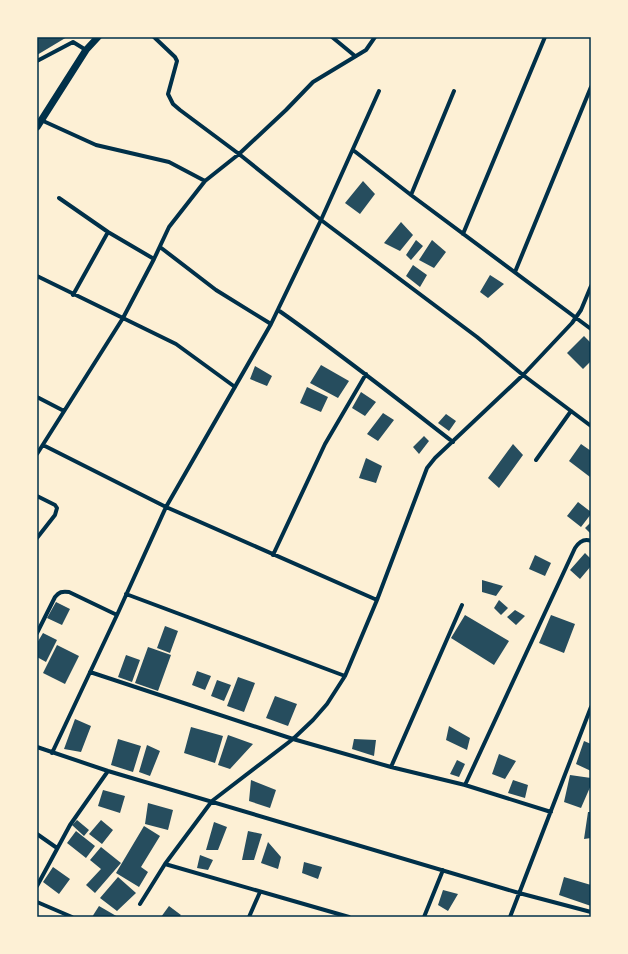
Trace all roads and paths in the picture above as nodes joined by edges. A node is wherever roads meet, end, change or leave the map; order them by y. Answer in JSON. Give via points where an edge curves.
{"nodes":[{"id":1,"x":98,"y":37,"type":"edge"},
{"id":2,"x":154,"y":37,"type":"edge"},
{"id":3,"x":332,"y":37,"type":"edge"},
{"id":4,"x":375,"y":37,"type":"edge"},
{"id":5,"x":545,"y":37,"type":"edge"},
{"id":6,"x":86,"y":50,"type":"junction"},
{"id":7,"x":355,"y":56,"type":"junction"},
{"id":8,"x":37,"y":61,"type":"edge"},
{"id":9,"x":591,"y":87,"type":"edge"},
{"id":10,"x":379,"y":91,"type":"dead end"},
{"id":11,"x":454,"y":91,"type":"dead end"},
{"id":12,"x":41,"y":120,"type":"junction"},
{"id":13,"x":37,"y":127,"type":"edge"},
{"id":14,"x":353,"y":150,"type":"junction"},
{"id":15,"x":239,"y":154,"type":"junction"},
{"id":16,"x":205,"y":181,"type":"junction"},
{"id":17,"x":411,"y":195,"type":"junction"},
{"id":18,"x":59,"y":198,"type":"dead end"},
{"id":19,"x":321,"y":220,"type":"junction"},
{"id":20,"x":108,"y":232,"type":"junction"},
{"id":21,"x":463,"y":234,"type":"junction"},
{"id":22,"x":160,"y":248,"type":"junction"},
{"id":23,"x":154,"y":259,"type":"junction"},
{"id":24,"x":515,"y":272,"type":"junction"},
{"id":25,"x":37,"y":276,"type":"edge"},
{"id":26,"x":591,"y":286,"type":"edge"},
{"id":27,"x":74,"y":295,"type":"junction"},
{"id":28,"x":278,"y":310,"type":"junction"},
{"id":29,"x":123,"y":318,"type":"junction"},
{"id":30,"x":576,"y":318,"type":"junction"},
{"id":31,"x":271,"y":324,"type":"junction"},
{"id":32,"x":591,"y":328,"type":"edge"},
{"id":33,"x":366,"y":374,"type":"junction"},
{"id":34,"x":523,"y":375,"type":"junction"},
{"id":35,"x":235,"y":387,"type":"junction"},
{"id":36,"x":37,"y":397,"type":"edge"},
{"id":37,"x":64,"y":411,"type":"junction"},
{"id":38,"x":571,"y":411,"type":"junction"},
{"id":39,"x":591,"y":426,"type":"edge"},
{"id":40,"x":453,"y":442,"type":"junction"},
{"id":41,"x":43,"y":445,"type":"junction"},
{"id":42,"x":37,"y":454,"type":"edge"},
{"id":43,"x":536,"y":460,"type":"dead end"},
{"id":44,"x":37,"y":496,"type":"edge"},
{"id":45,"x":166,"y":507,"type":"junction"},
{"id":46,"x":37,"y":538,"type":"edge"},
{"id":47,"x":591,"y":541,"type":"edge"},
{"id":48,"x":273,"y":555,"type":"junction"},
{"id":49,"x":126,"y":594,"type":"junction"},
{"id":50,"x":377,"y":600,"type":"junction"},
{"id":51,"x":462,"y":605,"type":"dead end"},
{"id":52,"x":117,"y":615,"type":"junction"},
{"id":53,"x":37,"y":633,"type":"edge"},
{"id":54,"x":90,"y":672,"type":"junction"},
{"id":55,"x":344,"y":676,"type":"junction"},
{"id":56,"x":591,"y":707,"type":"edge"},
{"id":57,"x":293,"y":739,"type":"junction"},
{"id":58,"x":37,"y":747,"type":"edge"},
{"id":59,"x":52,"y":753,"type":"junction"},
{"id":60,"x":390,"y":767,"type":"junction"},
{"id":61,"x":108,"y":770,"type":"junction"},
{"id":62,"x":464,"y":785,"type":"junction"},
{"id":63,"x":212,"y":801,"type":"junction"},
{"id":64,"x":551,"y":812,"type":"junction"},
{"id":65,"x":37,"y":834,"type":"edge"},
{"id":66,"x":57,"y":848,"type":"junction"},
{"id":67,"x":165,"y":864,"type":"junction"},
{"id":68,"x":443,"y":870,"type":"junction"},
{"id":69,"x":37,"y":886,"type":"edge"},
{"id":70,"x":260,"y":892,"type":"junction"},
{"id":71,"x":520,"y":893,"type":"junction"},
{"id":72,"x":37,"y":902,"type":"edge"},
{"id":73,"x":140,"y":904,"type":"dead end"},
{"id":74,"x":591,"y":912,"type":"edge"},
{"id":75,"x":72,"y":917,"type":"edge"},
{"id":76,"x":249,"y":917,"type":"edge"},
{"id":77,"x":349,"y":917,"type":"edge"},
{"id":78,"x":424,"y":917,"type":"edge"},
{"id":79,"x":510,"y":917,"type":"edge"}],
"edges":[{"from":1,"to":6,"type":"street"},
{"from":2,"to":15,"type":"street","via":[[175,57],[168,94],[173,104]]},
{"from":3,"to":7,"type":"street"},
{"from":4,"to":7,"type":"street","via":[[366,50]]},
{"from":5,"to":21,"type":"street"},
{"from":6,"to":8,"type":"street","via":[[73,42]]},
{"from":6,"to":12,"type":"street"},
{"from":7,"to":15,"type":"street","via":[[313,82]]},
{"from":9,"to":24,"type":"street"},
{"from":10,"to":14,"type":"street"},
{"from":11,"to":17,"type":"street"},
{"from":12,"to":13,"type":"street"},
{"from":12,"to":16,"type":"street","via":[[96,145],[169,162]]},
{"from":14,"to":17,"type":"street"},
{"from":14,"to":19,"type":"street"},
{"from":15,"to":16,"type":"street"},
{"from":15,"to":19,"type":"street"},
{"from":16,"to":22,"type":"street","via":[[169,227]]},
{"from":17,"to":21,"type":"street"},
{"from":18,"to":20,"type":"street"},
{"from":19,"to":28,"type":"street"},
{"from":19,"to":34,"type":"street","via":[[477,337]]},
{"from":20,"to":23,"type":"street"},
{"from":20,"to":27,"type":"street"},
{"from":21,"to":24,"type":"street"},
{"from":22,"to":23,"type":"street"},
{"from":22,"to":31,"type":"street","via":[[216,290]]},
{"from":23,"to":29,"type":"street"},
{"from":24,"to":30,"type":"street"},
{"from":25,"to":27,"type":"street"},
{"from":26,"to":30,"type":"street"},
{"from":27,"to":29,"type":"street"},
{"from":28,"to":31,"type":"street"},
{"from":28,"to":33,"type":"street"},
{"from":29,"to":35,"type":"street","via":[[176,344]]},
{"from":29,"to":37,"type":"street"},
{"from":30,"to":32,"type":"street"},
{"from":30,"to":34,"type":"street"},
{"from":31,"to":35,"type":"street"},
{"from":33,"to":40,"type":"street"},
{"from":33,"to":48,"type":"street","via":[[325,444]]},
{"from":34,"to":38,"type":"street"},
{"from":34,"to":40,"type":"street"},
{"from":35,"to":45,"type":"street"},
{"from":36,"to":37,"type":"street"},
{"from":37,"to":41,"type":"street"},
{"from":38,"to":39,"type":"street"},
{"from":38,"to":43,"type":"street"},
{"from":40,"to":50,"type":"street","via":[[427,468]]},
{"from":41,"to":42,"type":"street"},
{"from":41,"to":45,"type":"street"},
{"from":44,"to":46,"type":"street","via":[[57,508],[55,515]]},
{"from":45,"to":48,"type":"street"},
{"from":45,"to":49,"type":"street"},
{"from":47,"to":62,"type":"street","via":[[583,540],[575,548]]},
{"from":48,"to":50,"type":"street"},
{"from":49,"to":52,"type":"street"},
{"from":49,"to":55,"type":"street"},
{"from":50,"to":55,"type":"street"},
{"from":51,"to":60,"type":"street"},
{"from":52,"to":53,"type":"street","via":[[62,591],[55,597]]},
{"from":52,"to":54,"type":"street"},
{"from":54,"to":57,"type":"street"},
{"from":54,"to":59,"type":"street"},
{"from":55,"to":57,"type":"street","via":[[327,704]]},
{"from":56,"to":64,"type":"street"},
{"from":57,"to":60,"type":"street"},
{"from":57,"to":63,"type":"street"},
{"from":58,"to":59,"type":"street"},
{"from":59,"to":61,"type":"street"},
{"from":60,"to":62,"type":"street"},
{"from":61,"to":63,"type":"street"},
{"from":61,"to":66,"type":"street"},
{"from":62,"to":64,"type":"street"},
{"from":63,"to":67,"type":"street"},
{"from":63,"to":68,"type":"street"},
{"from":64,"to":71,"type":"street"},
{"from":65,"to":66,"type":"street"},
{"from":66,"to":69,"type":"street"},
{"from":67,"to":70,"type":"street"},
{"from":67,"to":73,"type":"street"},
{"from":68,"to":71,"type":"street"},
{"from":68,"to":78,"type":"street"},
{"from":70,"to":76,"type":"street"},
{"from":70,"to":77,"type":"street"},
{"from":71,"to":74,"type":"street"},
{"from":71,"to":79,"type":"street"},
{"from":72,"to":75,"type":"street"}]}
